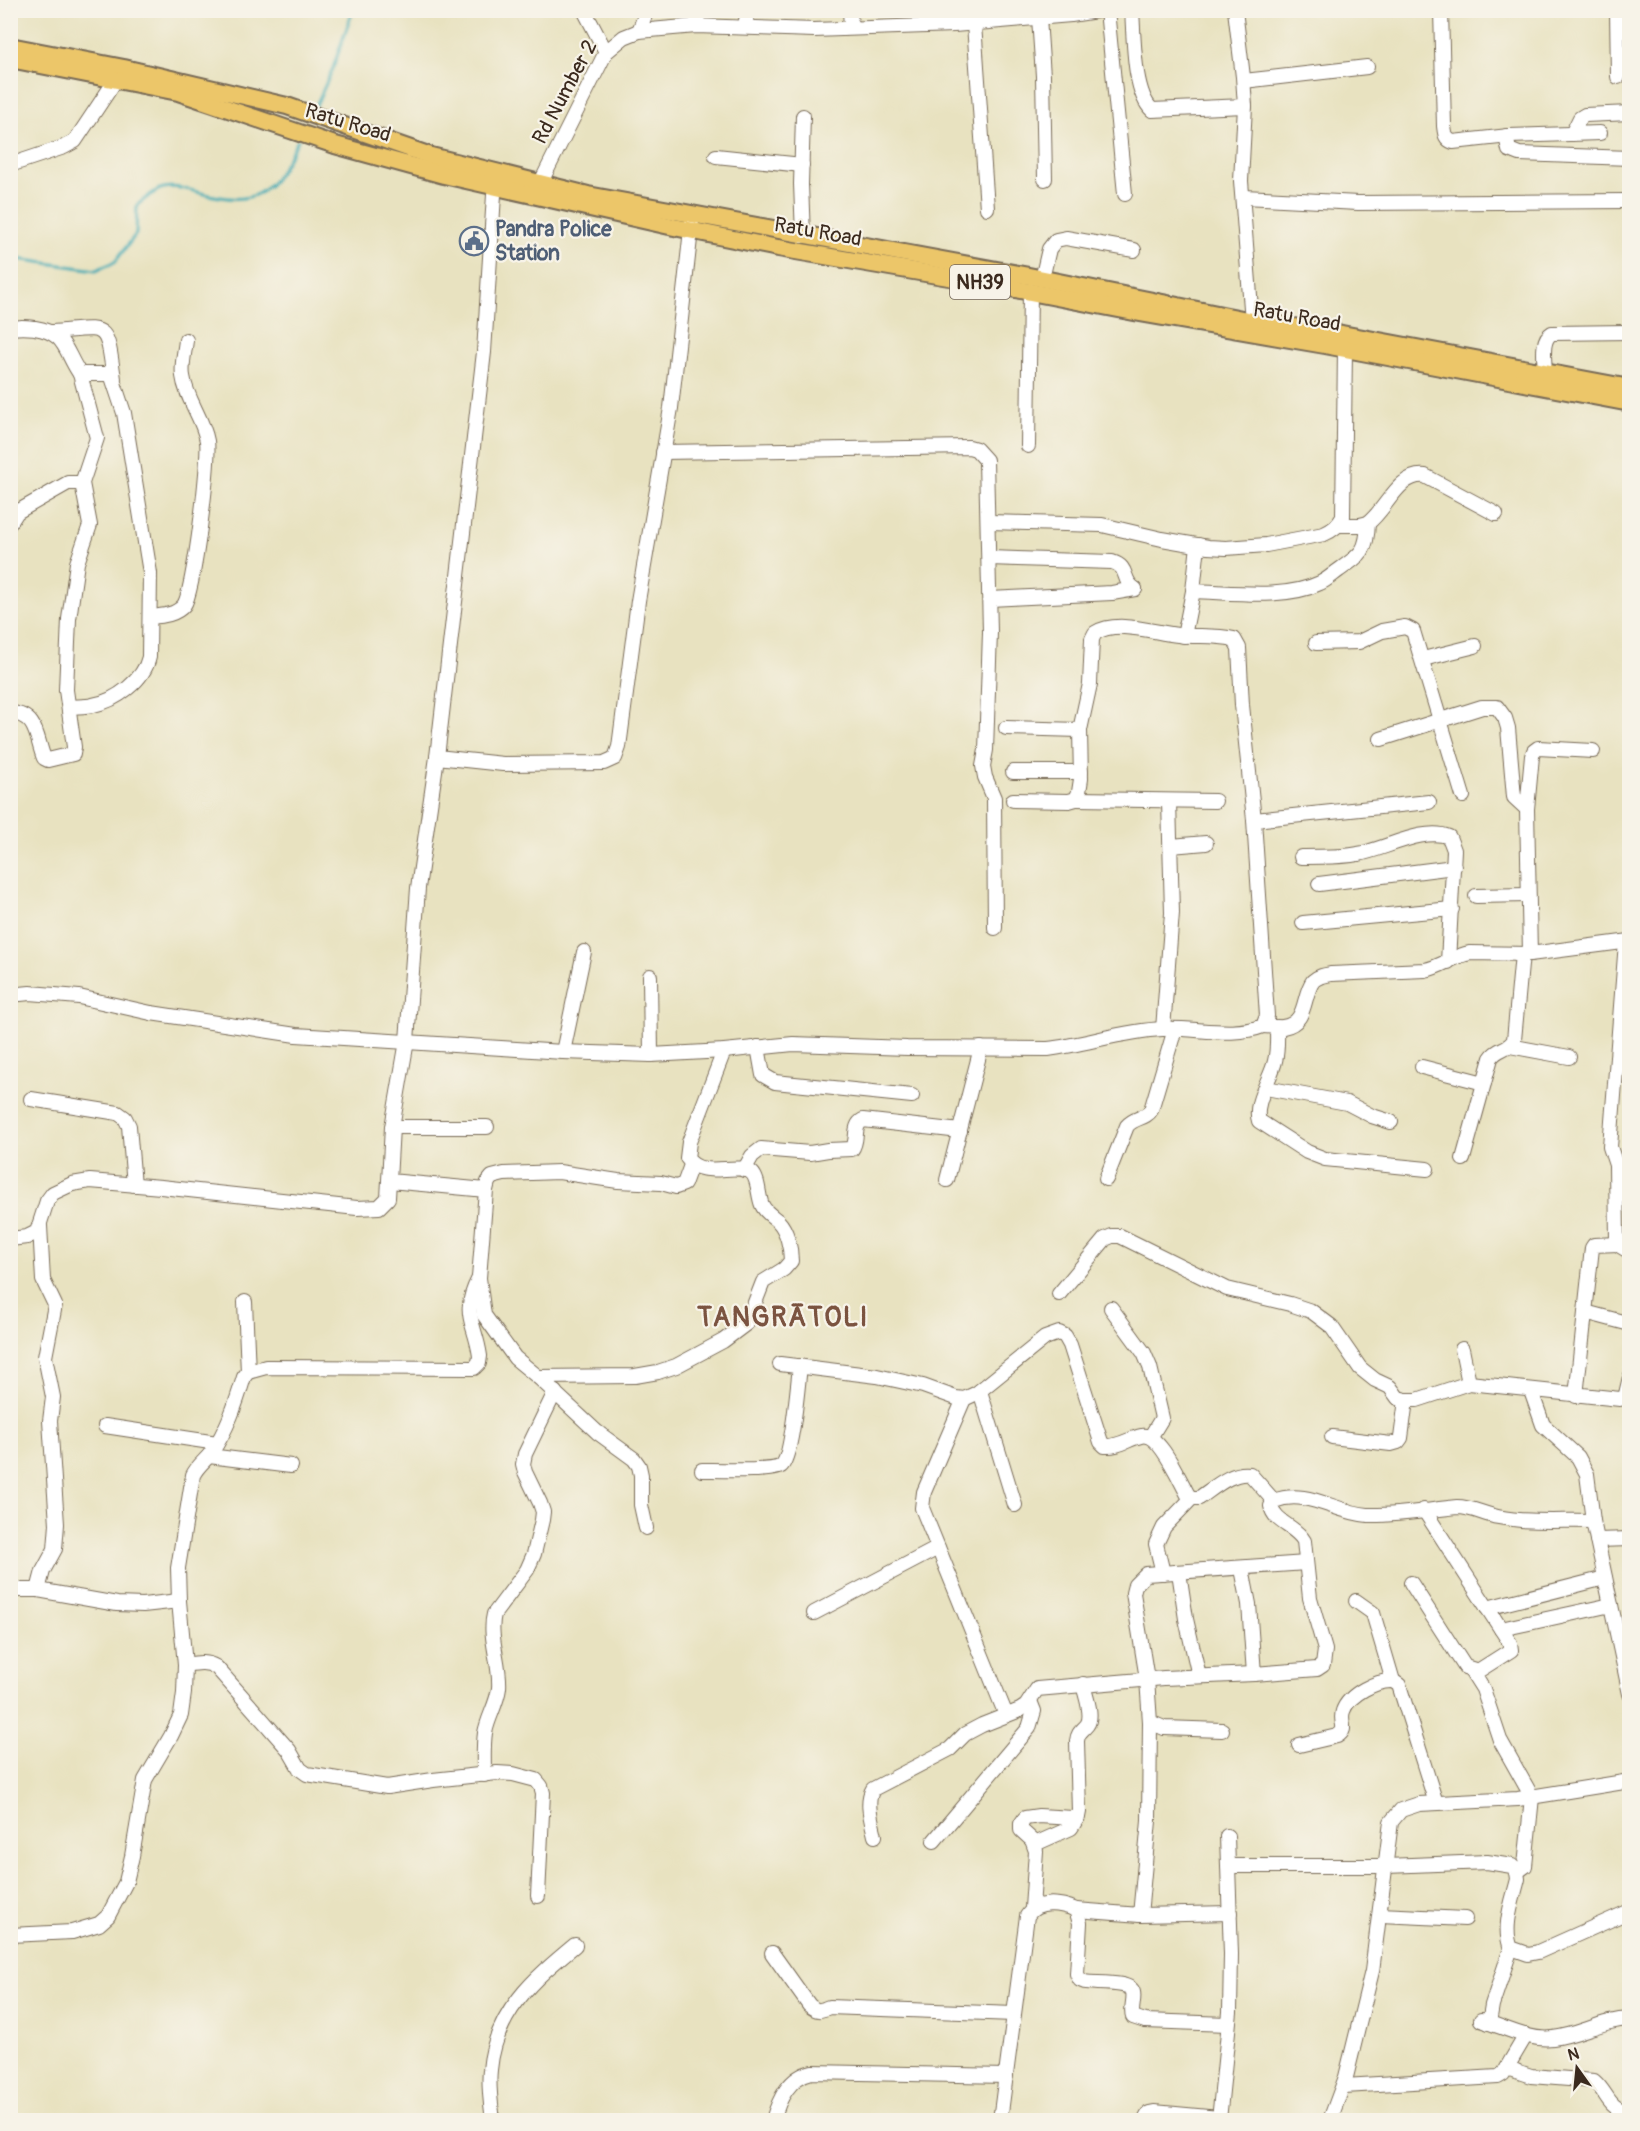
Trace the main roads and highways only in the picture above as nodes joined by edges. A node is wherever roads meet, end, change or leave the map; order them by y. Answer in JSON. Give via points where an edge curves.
{"nodes":[{"id":1,"x":10,"y":46,"type":"edge"},
{"id":2,"x":10,"y":59,"type":"edge"},
{"id":3,"x":120,"y":74,"type":"junction"},
{"id":4,"x":692,"y":223,"type":"junction"},
{"id":5,"x":1629,"y":388,"type":"edge"},
{"id":6,"x":1629,"y":403,"type":"edge"}],
"edges":[{"from":1,"to":3,"type":"main road","name":"Ratu Road"},
{"from":2,"to":3,"type":"main road","name":"Ratu Road"},
{"from":3,"to":4,"type":"main road","name":"Ratu Road","via":[[287,106],[431,156]]},
{"from":3,"to":4,"type":"main road","name":"Ratu Road","number":"NH39","via":[[334,145],[494,188]]},
{"from":4,"to":5,"type":"main road","name":"Ratu Road","via":[[802,236]]},
{"from":4,"to":6,"type":"main road","name":"Ratu Road","number":"NH39","via":[[778,248],[1345,348]]}]}
